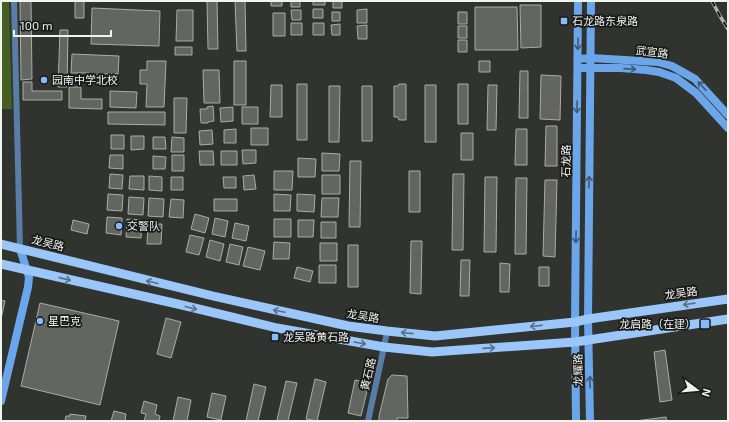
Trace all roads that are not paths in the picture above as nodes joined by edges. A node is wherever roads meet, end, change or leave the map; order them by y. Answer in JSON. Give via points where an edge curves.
{"nodes":[{"id":1,"x":14,"y":1,"type":"edge"},
{"id":2,"x":578,"y":1,"type":"edge"},
{"id":3,"x":591,"y":1,"type":"edge"},
{"id":4,"x":591,"y":58,"type":"junction"},
{"id":5,"x":578,"y":59,"type":"junction"},
{"id":6,"x":578,"y":68,"type":"junction"},
{"id":7,"x":591,"y":68,"type":"junction"},
{"id":8,"x":728,"y":115,"type":"edge"},
{"id":9,"x":728,"y":128,"type":"edge"},
{"id":10,"x":1,"y":244,"type":"edge"},
{"id":11,"x":20,"y":249,"type":"junction"},
{"id":12,"x":1,"y":264,"type":"edge"},
{"id":13,"x":27,"y":270,"type":"junction"},
{"id":14,"x":728,"y":298,"type":"edge"},
{"id":15,"x":588,"y":319,"type":"junction"},
{"id":16,"x":728,"y":319,"type":"edge"},
{"id":17,"x":575,"y":322,"type":"junction"},
{"id":18,"x":387,"y":332,"type":"junction"},
{"id":19,"x":589,"y":341,"type":"junction"},
{"id":20,"x":575,"y":342,"type":"junction"},
{"id":21,"x":384,"y":348,"type":"junction"},
{"id":22,"x":1,"y":401,"type":"edge"},
{"id":23,"x":368,"y":421,"type":"edge"},
{"id":24,"x":576,"y":421,"type":"edge"},
{"id":25,"x":590,"y":421,"type":"edge"}],
"edges":[{"from":1,"to":11,"type":"street"},
{"from":2,"to":5,"type":"main road","name":"石龙路","one_way":true},
{"from":3,"to":4,"type":"main road"},
{"from":4,"to":5,"type":"main road","name":"武宣路"},
{"from":4,"to":7,"type":"main road"},
{"from":8,"to":4,"type":"main road","name":"武宣路","one_way":true,"via":[[695,79],[672,66],[658,62]]},
{"from":5,"to":6,"type":"main road","name":"石龙路"},
{"from":6,"to":7,"type":"main road"},
{"from":6,"to":17,"type":"main road","name":"石龙路","one_way":true},
{"from":7,"to":9,"type":"main road","one_way":true,"via":[[646,70],[676,78],[696,93]]},
{"from":15,"to":7,"type":"main road","one_way":true},
{"from":10,"to":11,"type":"main road","name":"龙吴路"},
{"from":11,"to":13,"type":"main road"},
{"from":18,"to":11,"type":"main road","name":"龙吴路","one_way":true,"via":[[221,298]]},
{"from":12,"to":13,"type":"main road"},
{"from":13,"to":21,"type":"main road","one_way":true,"via":[[278,328]]},
{"from":13,"to":22,"type":"main road","via":[[28,287]]},
{"from":14,"to":15,"type":"main road","name":"龙吴路","one_way":true},
{"from":15,"to":17,"type":"main road","name":"龙吴路"},
{"from":15,"to":19,"type":"main road","name":"龙耀路"},
{"from":16,"to":19,"type":"main road"},
{"from":17,"to":18,"type":"main road","name":"龙吴路","one_way":true,"via":[[435,336]]},
{"from":17,"to":20,"type":"main road","name":"龙耀路"},
{"from":18,"to":21,"type":"street","name":"黄石路"},
{"from":19,"to":20,"type":"main road"},
{"from":25,"to":19,"type":"main road","name":"龙耀路","one_way":true},
{"from":21,"to":20,"type":"main road","one_way":true,"via":[[432,352]]},
{"from":20,"to":24,"type":"main road","name":"龙耀路"},
{"from":21,"to":23,"type":"street","name":"黄石路"}]}
